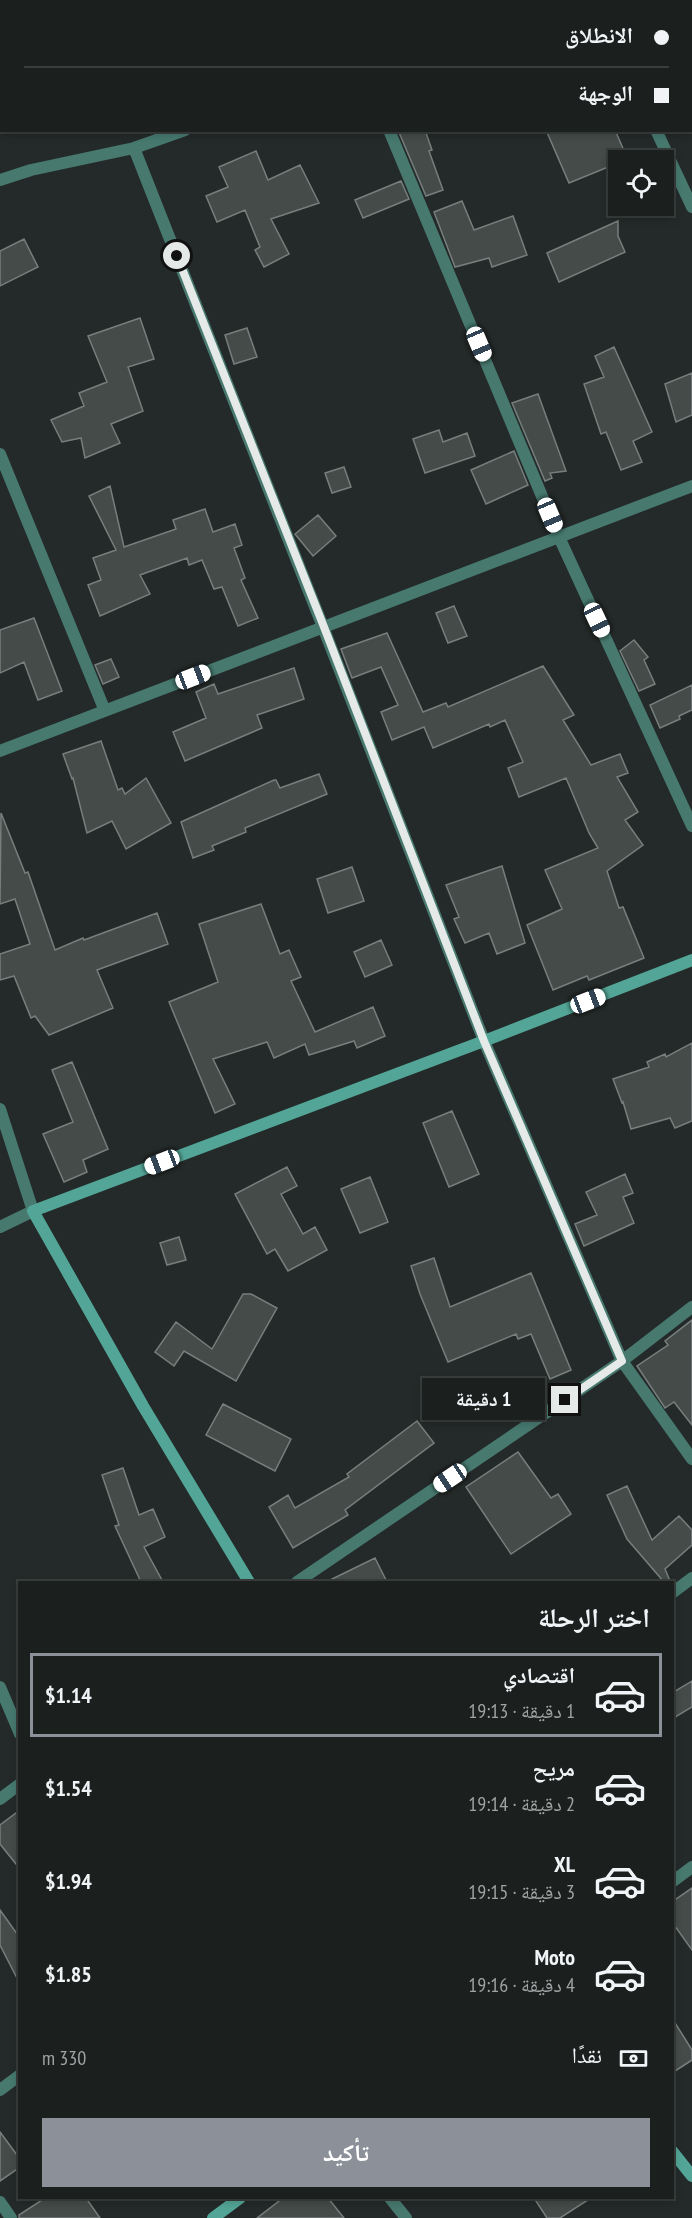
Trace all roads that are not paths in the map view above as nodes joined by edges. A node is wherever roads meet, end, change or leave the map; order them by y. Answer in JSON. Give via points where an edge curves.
{"nodes":[{"id":1,"x":179,"y":132,"type":"edge"},
{"id":2,"x":390,"y":132,"type":"edge"},
{"id":3,"x":657,"y":132,"type":"edge"},
{"id":4,"x":134,"y":148,"type":"junction"},
{"id":5,"x":0,"y":180,"type":"edge"},
{"id":6,"x":692,"y":207,"type":"edge"},
{"id":7,"x":0,"y":454,"type":"edge"},
{"id":8,"x":692,"y":486,"type":"edge"},
{"id":9,"x":559,"y":537,"type":"junction"},
{"id":10,"x":324,"y":627,"type":"junction"},
{"id":11,"x":105,"y":711,"type":"junction"},
{"id":12,"x":0,"y":751,"type":"edge"},
{"id":13,"x":692,"y":826,"type":"edge"},
{"id":14,"x":692,"y":960,"type":"edge"},
{"id":15,"x":484,"y":1041,"type":"junction"},
{"id":16,"x":0,"y":1109,"type":"edge"},
{"id":17,"x":33,"y":1211,"type":"junction"},
{"id":18,"x":0,"y":1227,"type":"edge"},
{"id":19,"x":692,"y":1307,"type":"edge"},
{"id":20,"x":622,"y":1361,"type":"junction"},
{"id":21,"x":692,"y":1459,"type":"edge"},
{"id":22,"x":692,"y":1578,"type":"edge"},
{"id":23,"x":248,"y":1581,"type":"edge"},
{"id":24,"x":298,"y":1581,"type":"edge"},
{"id":25,"x":674,"y":1592,"type":"edge"},
{"id":26,"x":0,"y":1687,"type":"edge"},
{"id":27,"x":18,"y":1729,"type":"edge"},
{"id":28,"x":18,"y":1786,"type":"edge"},
{"id":29,"x":0,"y":1799,"type":"edge"},
{"id":30,"x":692,"y":1867,"type":"edge"},
{"id":31,"x":674,"y":1880,"type":"edge"},
{"id":32,"x":18,"y":2076,"type":"edge"},
{"id":33,"x":0,"y":2090,"type":"edge"},
{"id":34,"x":674,"y":2154,"type":"edge"},
{"id":35,"x":692,"y":2176,"type":"edge"},
{"id":36,"x":239,"y":2199,"type":"edge"},
{"id":37,"x":391,"y":2199,"type":"edge"},
{"id":38,"x":0,"y":2202,"type":"edge"},
{"id":39,"x":11,"y":2218,"type":"edge"},
{"id":40,"x":213,"y":2218,"type":"edge"},
{"id":41,"x":405,"y":2218,"type":"edge"}],
"edges":[{"from":1,"to":4,"type":"street"},
{"from":2,"to":9,"type":"street"},
{"from":3,"to":6,"type":"street"},
{"from":4,"to":5,"type":"street"},
{"from":4,"to":10,"type":"street"},
{"from":7,"to":11,"type":"street"},
{"from":8,"to":9,"type":"street"},
{"from":9,"to":10,"type":"street"},
{"from":9,"to":13,"type":"street"},
{"from":10,"to":11,"type":"street"},
{"from":10,"to":15,"type":"street"},
{"from":11,"to":12,"type":"street"},
{"from":14,"to":15,"type":"main road"},
{"from":15,"to":17,"type":"main road"},
{"from":15,"to":20,"type":"street"},
{"from":16,"to":17,"type":"street"},
{"from":17,"to":18,"type":"street"},
{"from":17,"to":23,"type":"main road","via":[[142,1406]]},
{"from":19,"to":20,"type":"street"},
{"from":20,"to":21,"type":"street"},
{"from":20,"to":24,"type":"street"},
{"from":22,"to":25,"type":"street"},
{"from":26,"to":27,"type":"street"},
{"from":28,"to":29,"type":"street"},
{"from":30,"to":31,"type":"street"},
{"from":32,"to":33,"type":"street"},
{"from":34,"to":35,"type":"main road"},
{"from":36,"to":40,"type":"main road"},
{"from":37,"to":41,"type":"street"},
{"from":38,"to":39,"type":"street"}]}
